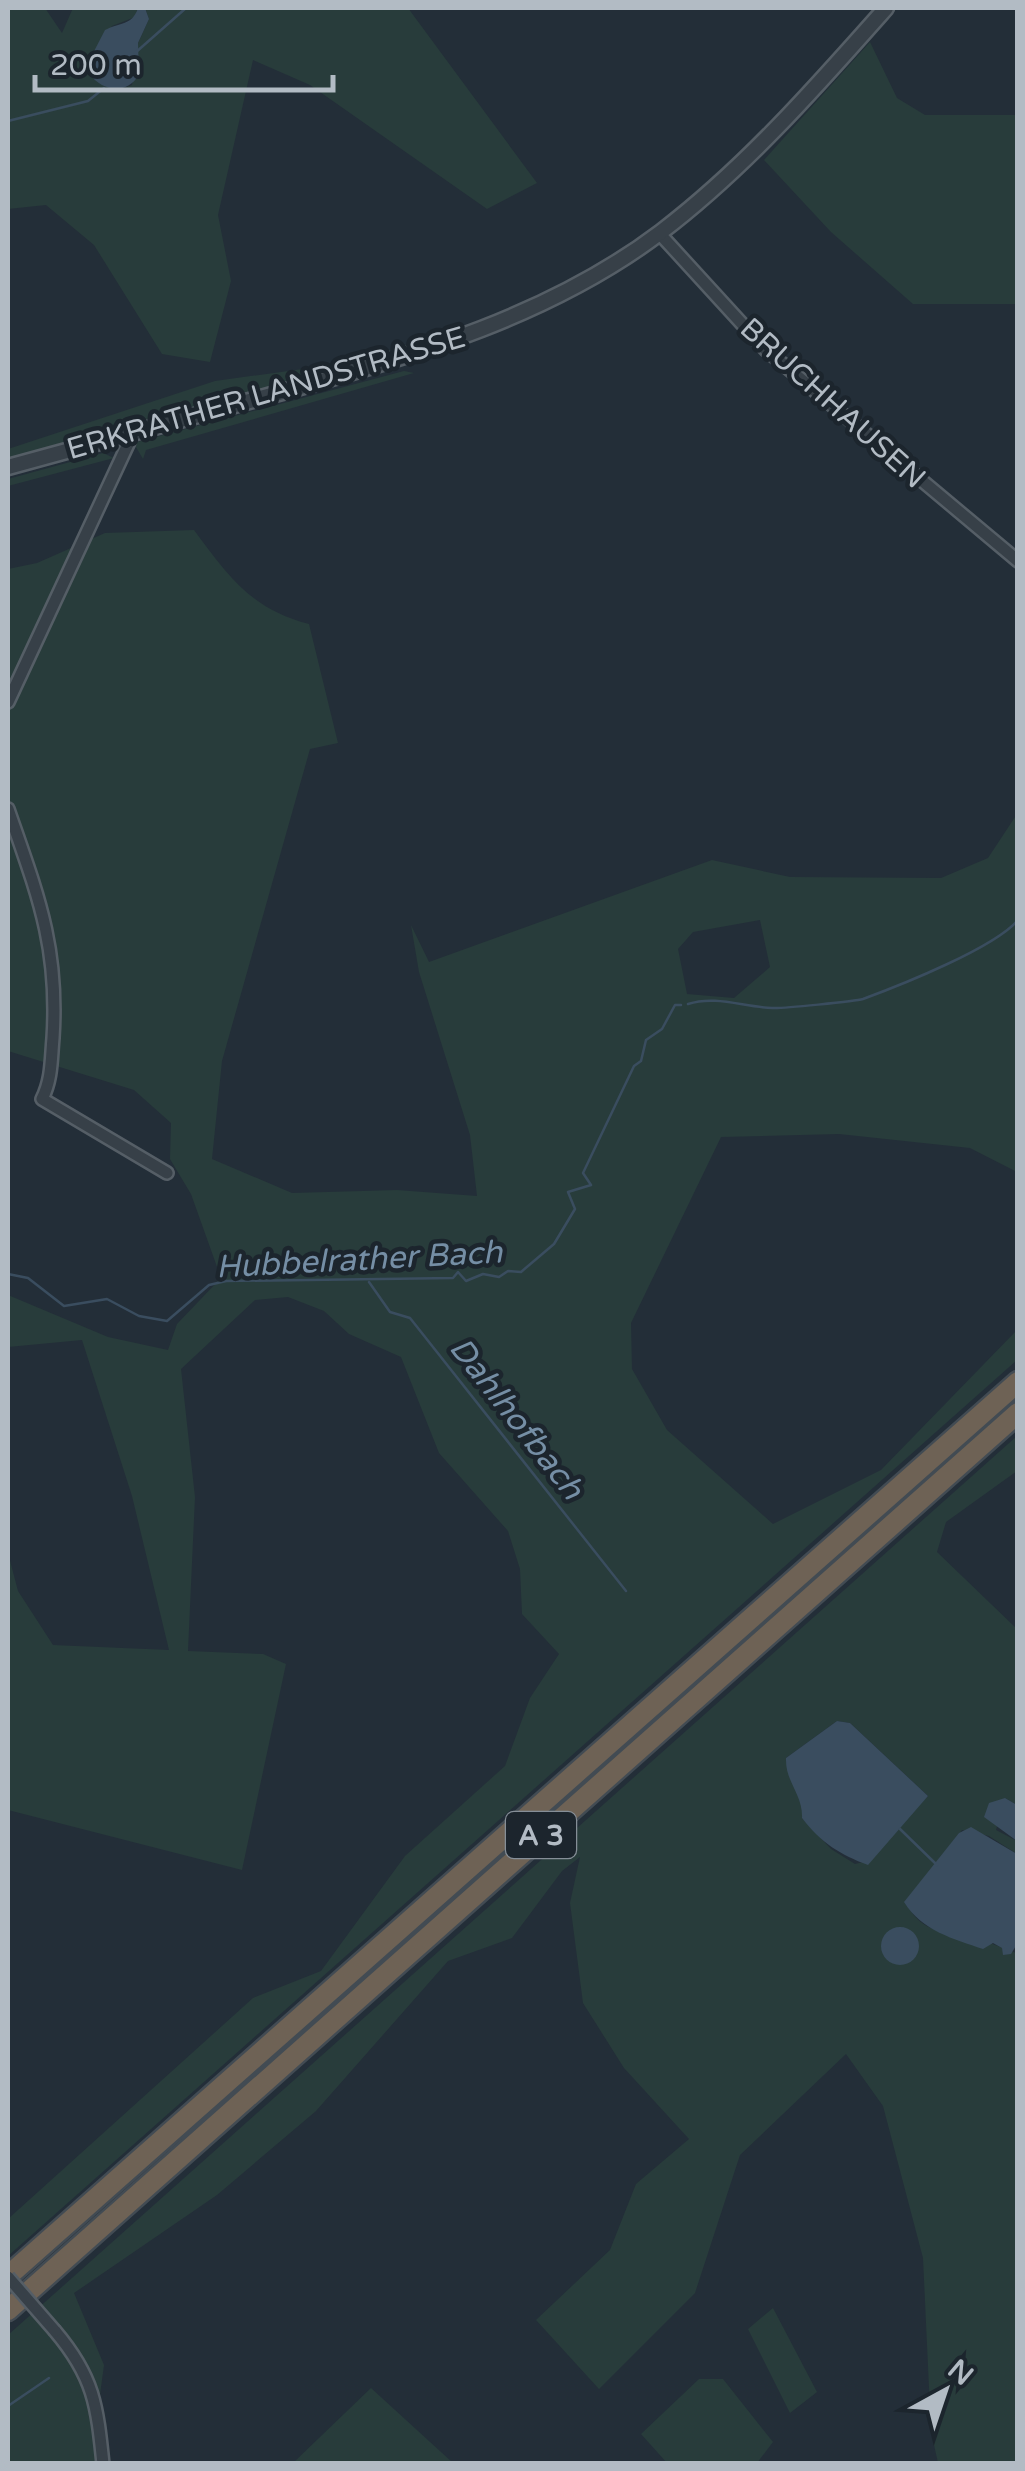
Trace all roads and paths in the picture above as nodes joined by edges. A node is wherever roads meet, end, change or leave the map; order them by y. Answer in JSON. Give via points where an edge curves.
{"nodes":[{"id":1,"x":886,"y":8,"type":"edge"},
{"id":2,"x":659,"y":234,"type":"junction"},
{"id":3,"x":127,"y":436,"type":"junction"},
{"id":4,"x":8,"y":466,"type":"edge"},
{"id":5,"x":1018,"y":560,"type":"edge"},
{"id":6,"x":8,"y":702,"type":"edge"},
{"id":7,"x":8,"y":809,"type":"edge"},
{"id":8,"x":167,"y":1173,"type":"dead end"},
{"id":9,"x":1018,"y":1382,"type":"edge"},
{"id":10,"x":1018,"y":1413,"type":"edge"},
{"id":11,"x":8,"y":2276,"type":"edge"},
{"id":12,"x":8,"y":2310,"type":"edge"},
{"id":13,"x":102,"y":2464,"type":"edge"}],
"edges":[{"from":1,"to":2,"type":"street","name":"ERKRATHER LANDSTRASSE","via":[[742,162]]},
{"from":2,"to":3,"type":"street","name":"ERKRATHER LANDSTRASSE","via":[[561,294],[449,343]]},
{"from":2,"to":5,"type":"street","name":"BRUCHHAUSEN","via":[[766,350]]},
{"from":3,"to":4,"type":"street","name":"ERKRATHER LANDSTRASSE"},
{"from":3,"to":6,"type":"street"},
{"from":7,"to":8,"type":"street","via":[[48,925],[56,990],[50,1083],[42,1099]]},
{"from":9,"to":11,"type":"highway","number":"A 3"},
{"from":10,"to":12,"type":"highway","number":"A 3"},
{"from":11,"to":13,"type":"street","bridge":true,"via":[[88,2375]]}]}
